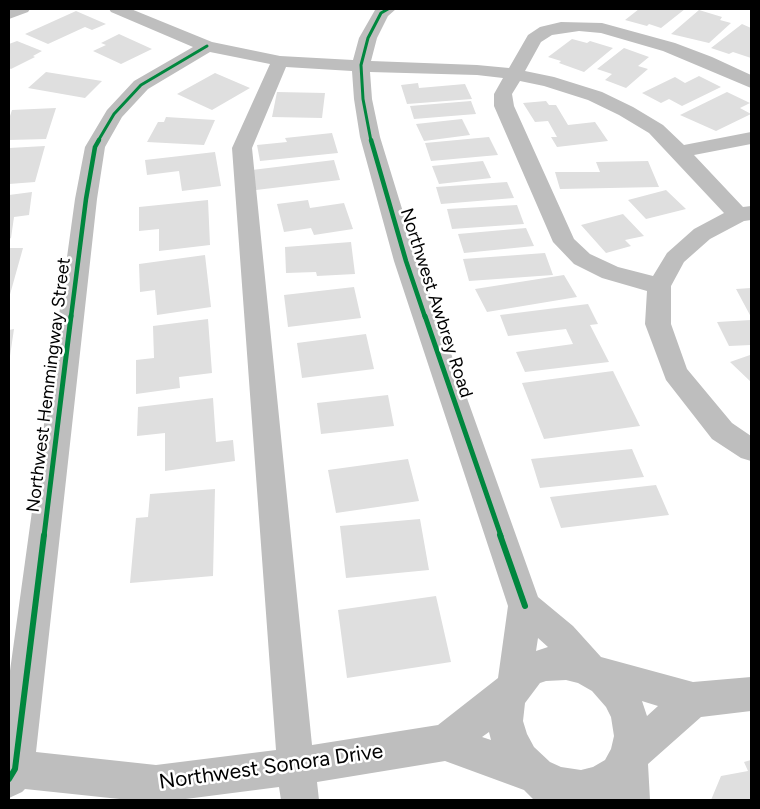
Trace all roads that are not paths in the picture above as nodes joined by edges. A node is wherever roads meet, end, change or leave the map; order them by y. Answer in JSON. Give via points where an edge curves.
{"nodes":[{"id":1,"x":22,"y":9,"type":"edge"},
{"id":2,"x":117,"y":9,"type":"edge"},
{"id":3,"x":388,"y":9,"type":"edge"},
{"id":4,"x":9,"y":14,"type":"edge"},
{"id":5,"x":207,"y":46,"type":"junction"},
{"id":6,"x":280,"y":61,"type":"junction"},
{"id":7,"x":360,"y":65,"type":"junction"},
{"id":8,"x":514,"y":74,"type":"junction"},
{"id":9,"x":751,"y":82,"type":"edge"},
{"id":10,"x":751,"y":138,"type":"edge"},
{"id":11,"x":680,"y":152,"type":"junction"},
{"id":12,"x":744,"y":214,"type":"edge"},
{"id":13,"x":659,"y":286,"type":"junction"},
{"id":14,"x":751,"y":450,"type":"edge"},
{"id":15,"x":525,"y":606,"type":"junction"},
{"id":16,"x":591,"y":671,"type":"junction"},
{"id":17,"x":514,"y":688,"type":"junction"},
{"id":18,"x":751,"y":694,"type":"edge"},
{"id":19,"x":693,"y":700,"type":"junction"},
{"id":20,"x":445,"y":742,"type":"junction"},
{"id":21,"x":628,"y":756,"type":"junction"},
{"id":22,"x":11,"y":771,"type":"edge"},
{"id":23,"x":298,"y":783,"type":"edge"},
{"id":24,"x":550,"y":788,"type":"edge"},
{"id":25,"x":631,"y":800,"type":"edge"}],
"edges":[{"from":1,"to":4,"type":"street"},
{"from":2,"to":5,"type":"street"},
{"from":3,"to":7,"type":"street","name":"Northwest Awbrey Road","via":[[381,13],[368,38]]},
{"from":5,"to":6,"type":"street"},
{"from":5,"to":22,"type":"street","name":"Northwest Hemmingway Street","via":[[141,85],[114,114],[95,147]]},
{"from":6,"to":7,"type":"street"},
{"from":6,"to":23,"type":"street","via":[[242,148]]},
{"from":7,"to":8,"type":"street"},
{"from":7,"to":15,"type":"street","name":"Northwest Awbrey Road","via":[[370,137],[406,261]]},
{"from":8,"to":9,"type":"street","via":[[534,40],[546,31],[579,26],[602,28],[669,47]]},
{"from":8,"to":11,"type":"street","via":[[595,96],[656,130]]},
{"from":8,"to":13,"type":"street","via":[[503,94],[504,106],[564,242],[582,259],[610,274]]},
{"from":10,"to":11,"type":"street"},
{"from":11,"to":12,"type":"street"},
{"from":12,"to":13,"type":"street","via":[[702,234],[675,258]]},
{"from":13,"to":14,"type":"street","via":[[658,324],[675,373],[722,431]]},
{"from":15,"to":16,"type":"street","via":[[561,637]]},
{"from":15,"to":17,"type":"street","name":"Northwest Awbrey Road"},
{"from":16,"to":17,"type":"street","name":"Northwest Sonora Drive","via":[[566,663],[546,664],[528,671]]},
{"from":16,"to":19,"type":"street","name":"Northwest Sonora Drive"},
{"from":16,"to":21,"type":"street","via":[[619,695],[629,714],[632,736]]},
{"from":17,"to":20,"type":"street","name":"Northwest Sonora Drive"},
{"from":17,"to":24,"type":"street","name":"Northwest Awbrey Road","via":[[507,701],[505,721],[510,741],[521,760]]},
{"from":18,"to":19,"type":"street","name":"Northwest Sonora Drive"},
{"from":19,"to":21,"type":"street","name":"Northwest Sonora Drive"},
{"from":20,"to":23,"type":"street","name":"Northwest Sonora Drive"},
{"from":20,"to":24,"type":"street","name":"Northwest Sonora Drive"},
{"from":21,"to":24,"type":"street","name":"Northwest Sonora Drive","via":[[618,773],[601,784],[581,789]]},
{"from":21,"to":25,"type":"street"},
{"from":22,"to":23,"type":"street","name":"Northwest Sonora Drive","via":[[156,784]]}]}
